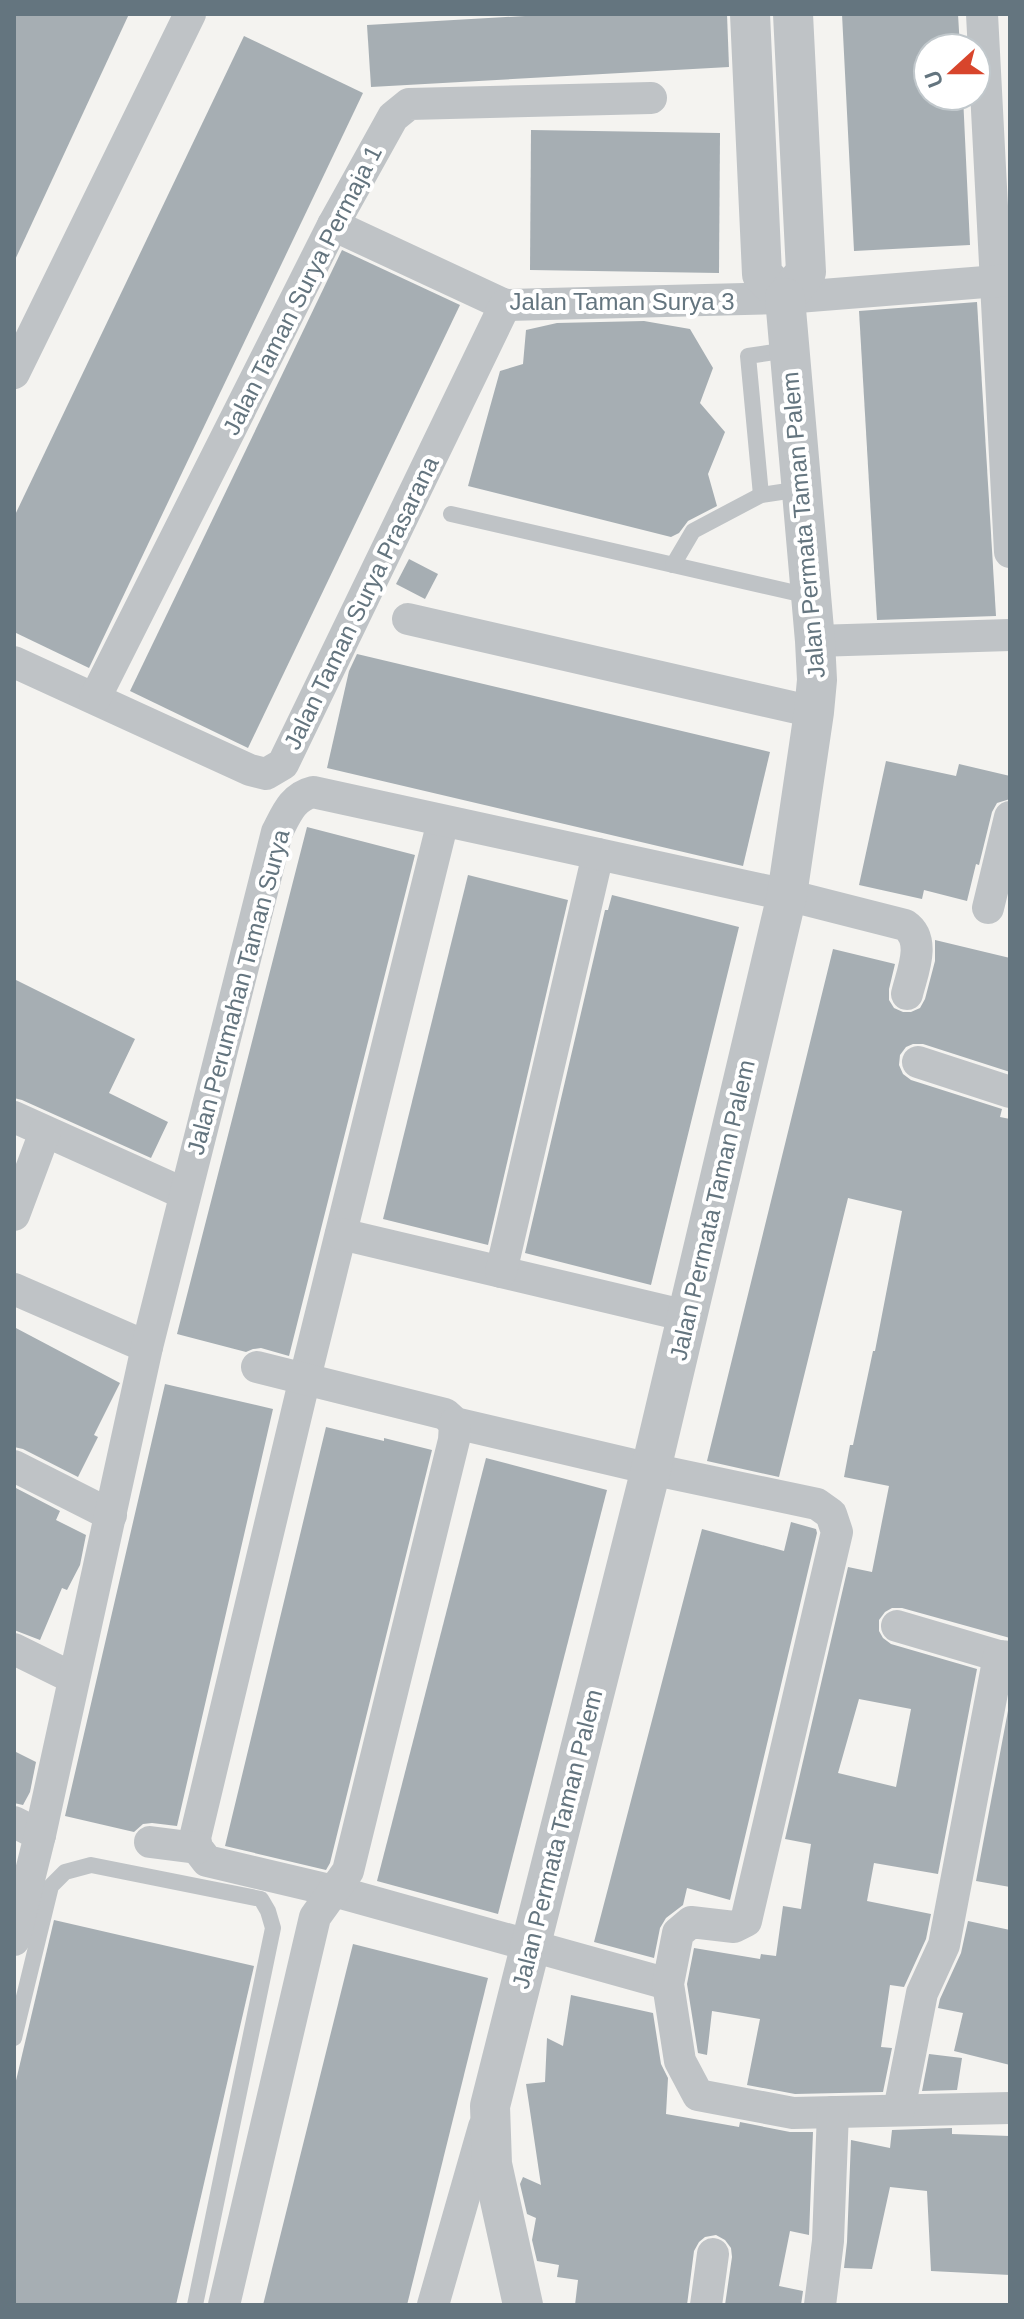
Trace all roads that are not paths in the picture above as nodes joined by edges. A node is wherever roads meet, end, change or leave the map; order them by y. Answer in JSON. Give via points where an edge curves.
{"nodes":[{"id":1,"x":190,"y":14,"type":"edge"},
{"id":2,"x":750,"y":14,"type":"edge"},
{"id":3,"x":793,"y":14,"type":"edge"},
{"id":4,"x":982,"y":14,"type":"edge"},
{"id":5,"x":651,"y":98,"type":"dead end"},
{"id":6,"x":1000,"y":153,"type":"edge"},
{"id":7,"x":333,"y":225,"type":"junction"},
{"id":8,"x":1003,"y":280,"type":"edge"},
{"id":9,"x":785,"y":298,"type":"junction"},
{"id":10,"x":505,"y":305,"type":"junction"},
{"id":11,"x":788,"y":350,"type":"junction"},
{"id":12,"x":14,"y":373,"type":"edge"},
{"id":13,"x":801,"y":489,"type":"junction"},
{"id":14,"x":761,"y":495,"type":"junction"},
{"id":15,"x":451,"y":514,"type":"dead end"},
{"id":16,"x":1010,"y":552,"type":"edge"},
{"id":17,"x":673,"y":565,"type":"junction"},
{"id":18,"x":810,"y":596,"type":"junction"},
{"id":19,"x":408,"y":619,"type":"dead end"},
{"id":20,"x":1010,"y":635,"type":"edge"},
{"id":21,"x":815,"y":641,"type":"junction"},
{"id":22,"x":14,"y":662,"type":"edge"},
{"id":23,"x":95,"y":698,"type":"junction"},
{"id":24,"x":814,"y":712,"type":"junction"},
{"id":25,"x":1010,"y":817,"type":"edge"},
{"id":26,"x":443,"y":821,"type":"junction"},
{"id":27,"x":598,"y":854,"type":"junction"},
{"id":28,"x":787,"y":895,"type":"junction"},
{"id":29,"x":988,"y":908,"type":"dead end"},
{"id":30,"x":907,"y":994,"type":"dead end"},
{"id":31,"x":918,"y":1062,"type":"dead end"},
{"id":32,"x":1010,"y":1092,"type":"edge"},
{"id":33,"x":14,"y":1117,"type":"edge"},
{"id":34,"x":45,"y":1132,"type":"junction"},
{"id":35,"x":185,"y":1194,"type":"junction"},
{"id":36,"x":14,"y":1215,"type":"edge"},
{"id":37,"x":341,"y":1234,"type":"junction"},
{"id":38,"x":501,"y":1272,"type":"junction"},
{"id":39,"x":14,"y":1289,"type":"edge"},
{"id":40,"x":687,"y":1316,"type":"junction"},
{"id":41,"x":149,"y":1340,"type":"junction"},
{"id":42,"x":257,"y":1367,"type":"dead end"},
{"id":43,"x":305,"y":1378,"type":"junction"},
{"id":44,"x":455,"y":1423,"type":"junction"},
{"id":45,"x":14,"y":1466,"type":"edge"},
{"id":46,"x":651,"y":1469,"type":"junction"},
{"id":47,"x":111,"y":1515,"type":"junction"},
{"id":48,"x":897,"y":1626,"type":"dead end"},
{"id":49,"x":14,"y":1649,"type":"edge"},
{"id":50,"x":1005,"y":1656,"type":"edge"},
{"id":51,"x":73,"y":1678,"type":"junction"},
{"id":52,"x":27,"y":1829,"type":"edge"},
{"id":53,"x":150,"y":1842,"type":"dead end"},
{"id":54,"x":197,"y":1848,"type":"junction"},
{"id":55,"x":334,"y":1891,"type":"junction"},
{"id":56,"x":14,"y":1940,"type":"edge"},
{"id":57,"x":529,"y":1946,"type":"junction"},
{"id":58,"x":668,"y":1984,"type":"junction"},
{"id":59,"x":14,"y":2038,"type":"edge"},
{"id":60,"x":490,"y":2106,"type":"junction"},
{"id":61,"x":1010,"y":2108,"type":"edge"},
{"id":62,"x":899,"y":2110,"type":"junction"},
{"id":63,"x":833,"y":2112,"type":"junction"},
{"id":64,"x":713,"y":2254,"type":"dead end"},
{"id":65,"x":195,"y":2305,"type":"edge"},
{"id":66,"x":224,"y":2305,"type":"edge"},
{"id":67,"x":433,"y":2305,"type":"edge"},
{"id":68,"x":523,"y":2305,"type":"edge"},
{"id":69,"x":706,"y":2305,"type":"edge"},
{"id":70,"x":820,"y":2305,"type":"edge"}],
"edges":[{"from":1,"to":12,"type":"street"},
{"from":2,"to":9,"type":"street","via":[[762,274]]},
{"from":3,"to":9,"type":"street","via":[[806,272]]},
{"from":4,"to":6,"type":"street"},
{"from":5,"to":7,"type":"street","name":"Jalan Taman Surya Permaja 1","via":[[409,104],[393,117]]},
{"from":6,"to":8,"type":"street"},
{"from":7,"to":10,"type":"street","name":"Jalan Taman Surya 3"},
{"from":7,"to":23,"type":"street","name":"Jalan Taman Surya Permaja 1"},
{"from":8,"to":9,"type":"street"},
{"from":8,"to":16,"type":"street"},
{"from":9,"to":10,"type":"street","name":"Jalan Taman Surya 3"},
{"from":9,"to":11,"type":"street","name":"Jalan Permata Taman Palem"},
{"from":10,"to":23,"type":"street","name":"Jalan Taman Surya Prasarana","via":[[283,764],[266,774],[250,770]]},
{"from":11,"to":13,"type":"street","name":"Jalan Permata Taman Palem"},
{"from":11,"to":14,"type":"lane","via":[[748,356]]},
{"from":13,"to":14,"type":"lane"},
{"from":13,"to":18,"type":"street","name":"Jalan Permata Taman Palem"},
{"from":14,"to":17,"type":"lane","via":[[693,531]]},
{"from":15,"to":17,"type":"lane"},
{"from":17,"to":18,"type":"lane"},
{"from":18,"to":21,"type":"street","name":"Jalan Permata Taman Palem"},
{"from":19,"to":24,"type":"street"},
{"from":20,"to":21,"type":"street"},
{"from":21,"to":24,"type":"street","name":"Jalan Permata Taman Palem"},
{"from":22,"to":23,"type":"street","name":"Jalan Taman Surya Prasarana"},
{"from":24,"to":28,"type":"street","name":"Jalan Permata Taman Palem"},
{"from":25,"to":29,"type":"street"},
{"from":26,"to":27,"type":"street","name":"Jalan Perumahan Taman Surya"},
{"from":26,"to":35,"type":"street","name":"Jalan Perumahan Taman Surya","via":[[313,792],[294,801],[277,832]]},
{"from":26,"to":37,"type":"street"},
{"from":27,"to":28,"type":"street","name":"Jalan Perumahan Taman Surya"},
{"from":27,"to":38,"type":"street"},
{"from":28,"to":30,"type":"street","name":"Jalan Perumahan Taman Surya","via":[[912,930],[918,945]]},
{"from":28,"to":40,"type":"street","name":"Jalan Permata Taman Palem"},
{"from":31,"to":32,"type":"street"},
{"from":33,"to":34,"type":"street"},
{"from":34,"to":35,"type":"street"},
{"from":34,"to":36,"type":"street"},
{"from":35,"to":41,"type":"street","name":"Jalan Perumahan Taman Surya"},
{"from":37,"to":38,"type":"street"},
{"from":37,"to":43,"type":"street"},
{"from":38,"to":40,"type":"street"},
{"from":39,"to":41,"type":"street"},
{"from":40,"to":46,"type":"street","name":"Jalan Permata Taman Palem"},
{"from":41,"to":47,"type":"street","name":"Jalan Perumahan Taman Surya"},
{"from":42,"to":43,"type":"street"},
{"from":43,"to":44,"type":"street","via":[[445,1414]]},
{"from":43,"to":54,"type":"street","via":[[195,1838]]},
{"from":44,"to":46,"type":"street"},
{"from":44,"to":55,"type":"street","via":[[348,1871]]},
{"from":45,"to":47,"type":"street"},
{"from":46,"to":57,"type":"street","name":"Jalan Permata Taman Palem"},
{"from":46,"to":58,"type":"street","via":[[817,1504],[831,1514],[837,1532],[746,1921],[734,1927],[691,1922],[678,1933]]},
{"from":47,"to":51,"type":"street","name":"Jalan Perumahan Taman Surya"},
{"from":48,"to":50,"type":"street"},
{"from":49,"to":51,"type":"street"},
{"from":50,"to":62,"type":"street","via":[[944,1945],[922,1993]]},
{"from":51,"to":52,"type":"street","name":"Jalan Perumahan Taman Surya"},
{"from":52,"to":56,"type":"street","name":"Jalan Perumahan Taman Surya"},
{"from":53,"to":54,"type":"street"},
{"from":54,"to":55,"type":"street","via":[[207,1861]]},
{"from":55,"to":57,"type":"street"},
{"from":55,"to":66,"type":"street","via":[[315,1917]]},
{"from":57,"to":58,"type":"street"},
{"from":57,"to":60,"type":"street","name":"Jalan Permata Taman Palem"},
{"from":58,"to":63,"type":"street","via":[[680,2061],[698,2095],[793,2113]]},
{"from":59,"to":65,"type":"lane","via":[[51,1886],[65,1872],[91,1865],[261,1899],[273,1928]]},
{"from":60,"to":67,"type":"street"},
{"from":60,"to":68,"type":"street","name":"Jalan Permata Taman Palem","via":[[492,2164]]},
{"from":61,"to":62,"type":"street"},
{"from":62,"to":63,"type":"street"},
{"from":63,"to":70,"type":"street"},
{"from":64,"to":69,"type":"street"}]}
